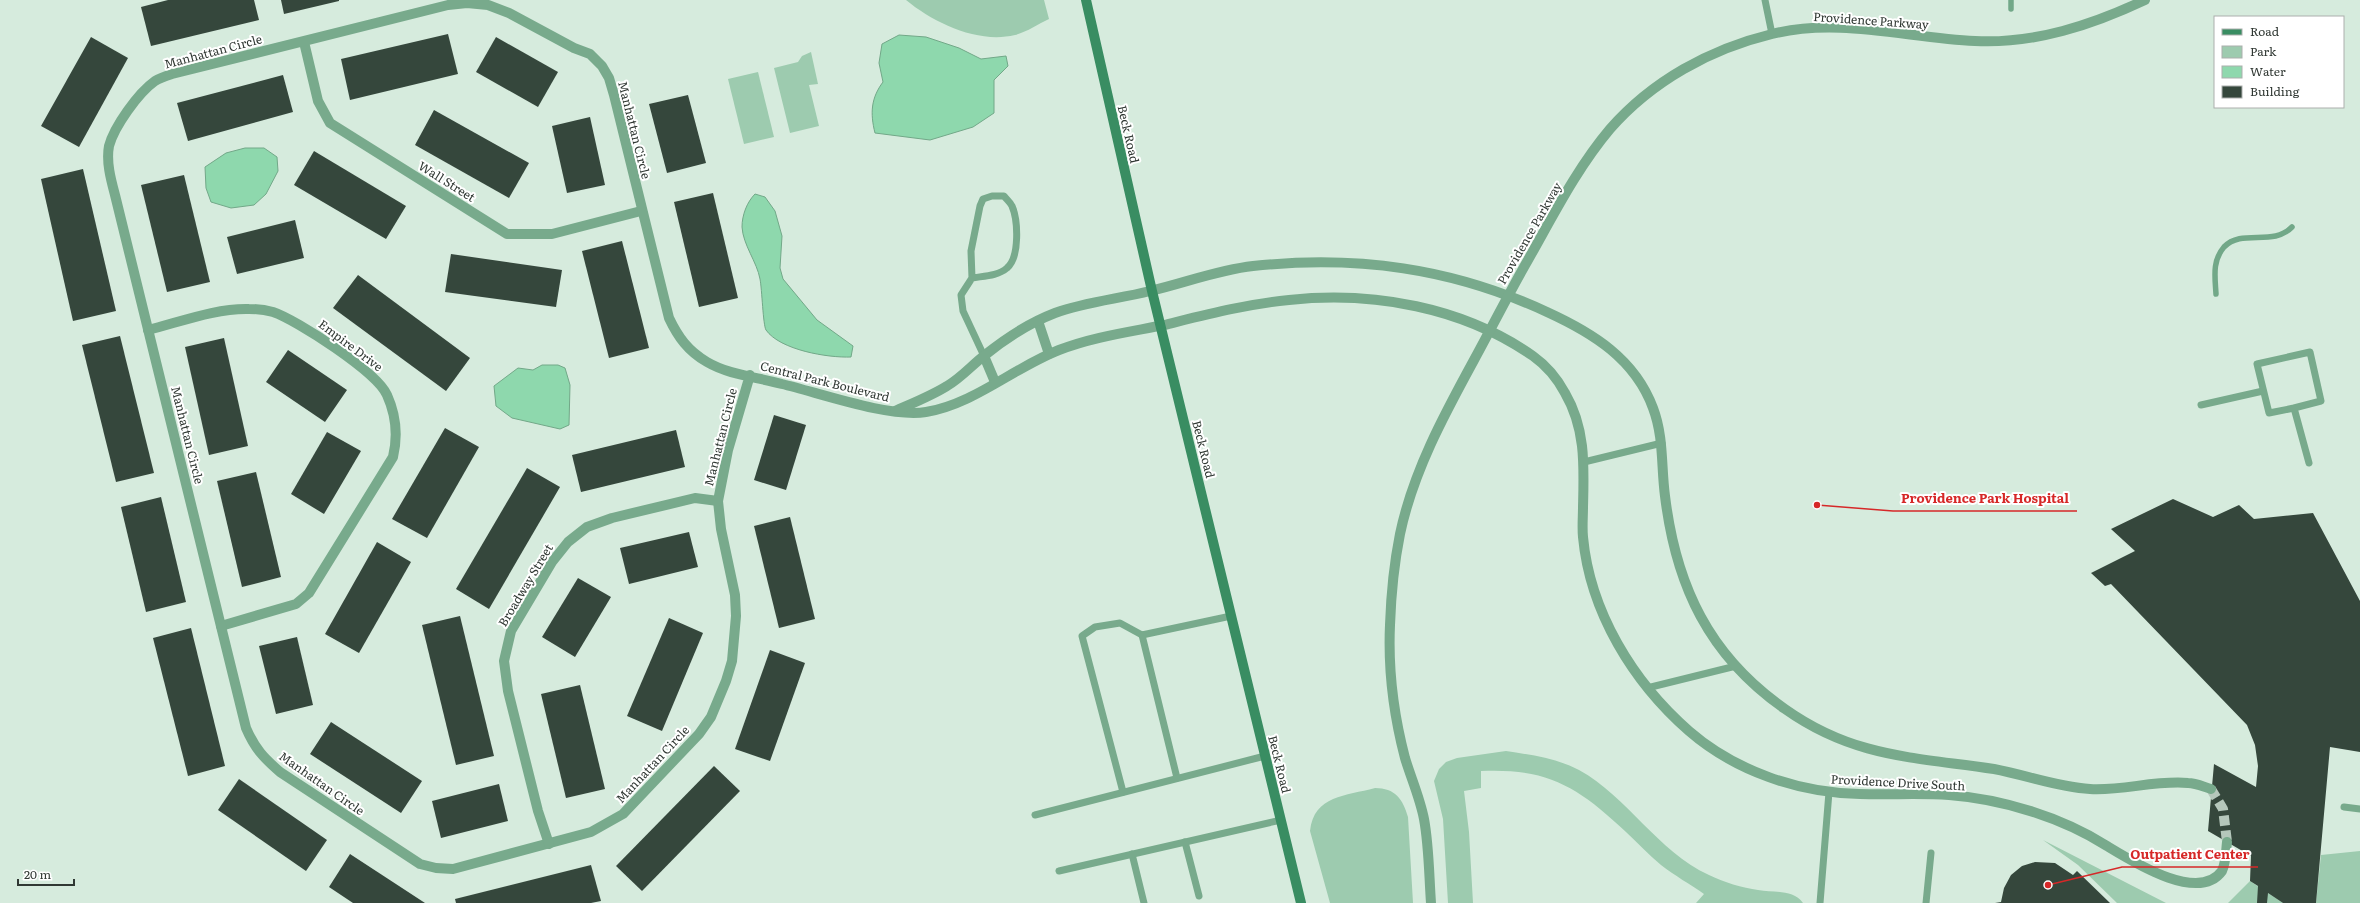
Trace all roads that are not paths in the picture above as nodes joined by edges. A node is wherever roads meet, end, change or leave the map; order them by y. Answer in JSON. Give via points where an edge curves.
{"nodes":[{"id":1,"x":1086,"y":0,"type":"edge"},
{"id":2,"x":1765,"y":0,"type":"edge"},
{"id":3,"x":2145,"y":0,"type":"edge"},
{"id":4,"x":1772,"y":34,"type":"junction"},
{"id":5,"x":304,"y":42,"type":"junction"},
{"id":6,"x":641,"y":211,"type":"junction"},
{"id":7,"x":972,"y":278,"type":"junction"},
{"id":8,"x":1152,"y":291,"type":"junction"},
{"id":9,"x":1509,"y":294,"type":"junction"},
{"id":10,"x":1038,"y":321,"type":"junction"},
{"id":11,"x":1161,"y":325,"type":"junction"},
{"id":12,"x":148,"y":330,"type":"junction"},
{"id":13,"x":1490,"y":331,"type":"junction"},
{"id":14,"x":1049,"y":354,"type":"junction"},
{"id":15,"x":984,"y":356,"type":"junction"},
{"id":16,"x":750,"y":375,"type":"junction"},
{"id":17,"x":995,"y":382,"type":"junction"},
{"id":18,"x":2263,"y":391,"type":"junction"},
{"id":19,"x":2201,"y":405,"type":"dead end"},
{"id":20,"x":2294,"y":408,"type":"junction"},
{"id":21,"x":894,"y":412,"type":"junction"},
{"id":22,"x":1662,"y":444,"type":"junction"},
{"id":23,"x":1584,"y":462,"type":"junction"},
{"id":24,"x":2309,"y":463,"type":"dead end"},
{"id":25,"x":718,"y":501,"type":"junction"},
{"id":26,"x":1231,"y":616,"type":"junction"},
{"id":27,"x":221,"y":626,"type":"junction"},
{"id":28,"x":1142,"y":636,"type":"junction"},
{"id":29,"x":1736,"y":666,"type":"junction"},
{"id":30,"x":1647,"y":688,"type":"junction"},
{"id":31,"x":1265,"y":756,"type":"junction"},
{"id":32,"x":1177,"y":778,"type":"junction"},
{"id":33,"x":2212,"y":789,"type":"tunnel mouth"},
{"id":34,"x":1123,"y":792,"type":"junction"},
{"id":35,"x":1829,"y":792,"type":"junction"},
{"id":36,"x":2344,"y":807,"type":"dead end"},
{"id":37,"x":2360,"y":809,"type":"edge"},
{"id":38,"x":1035,"y":815,"type":"dead end"},
{"id":39,"x":1281,"y":820,"type":"junction"},
{"id":40,"x":1185,"y":842,"type":"junction"},
{"id":41,"x":2227,"y":842,"type":"tunnel mouth"},
{"id":42,"x":549,"y":844,"type":"junction"},
{"id":43,"x":1930,"y":853,"type":"dead end"},
{"id":44,"x":1132,"y":854,"type":"junction"},
{"id":45,"x":1059,"y":871,"type":"dead end"},
{"id":46,"x":1199,"y":896,"type":"dead end"},
{"id":47,"x":1144,"y":903,"type":"edge"},
{"id":48,"x":1301,"y":903,"type":"edge"},
{"id":49,"x":1431,"y":903,"type":"edge"},
{"id":50,"x":1820,"y":903,"type":"edge"},
{"id":51,"x":1926,"y":903,"type":"edge"}],
"edges":[{"from":1,"to":8,"type":"main road","name":"Beck Road"},
{"from":2,"to":4,"type":"lane"},
{"from":3,"to":4,"type":"street","name":"Providence Parkway","via":[[2104,19],[2079,27],[2011,40],[1977,41],[1815,28]]},
{"from":4,"to":9,"type":"street","name":"Providence Parkway","via":[[1715,53],[1676,72],[1612,128],[1587,160]]},
{"from":5,"to":6,"type":"street","name":"Wall Street","via":[[318,101],[330,123],[507,234],[552,234]]},
{"from":5,"to":6,"type":"street","name":"Manhattan Circle","via":[[467,3],[488,5],[509,13],[590,54],[602,66],[614,95]]},
{"from":5,"to":12,"type":"street","name":"Manhattan Circle","via":[[172,74],[155,81],[142,92],[114,135],[109,147],[110,176]]},
{"from":6,"to":16,"type":"street","name":"Manhattan Circle","via":[[669,318],[678,336],[690,350],[705,360],[724,370]]},
{"from":7,"to":7,"type":"lane","via":[[971,251],[980,206],[983,199],[1004,196],[1012,205],[1017,230],[1016,249],[1012,261],[1008,268],[999,272]]},
{"from":7,"to":15,"type":"lane","via":[[961,295],[963,311]]},
{"from":8,"to":9,"type":"street","name":"Providence Drive South","via":[[1207,275],[1251,266],[1332,262],[1430,272]]},
{"from":8,"to":10,"type":"street","name":"Central Park Boulevard","via":[[1095,302],[1057,312]]},
{"from":8,"to":11,"type":"main road","name":"Beck Road"},
{"from":9,"to":13,"type":"street","name":"Providence Parkway"},
{"from":9,"to":22,"type":"street","name":"Providence Drive South","via":[[1567,321],[1607,345],[1628,363],[1646,390],[1655,412]]},
{"from":10,"to":14,"type":"street"},
{"from":10,"to":15,"type":"street","name":"Central Park Boulevard","via":[[1026,326]]},
{"from":11,"to":13,"type":"street","name":"Providence Drive South","via":[[1246,306],[1292,299],[1335,298],[1385,301],[1422,308],[1457,316]]},
{"from":11,"to":14,"type":"street","name":"Central Park Boulevard","via":[[1094,340]]},
{"from":11,"to":26,"type":"main road","name":"Beck Road"},
{"from":12,"to":27,"type":"street","name":"Manhattan Circle"},
{"from":12,"to":27,"type":"street","name":"Empire Drive","via":[[226,310],[272,312],[310,331],[378,382],[387,394],[394,416],[397,431],[393,457],[309,594],[296,604]]},
{"from":13,"to":23,"type":"street","name":"Providence Drive South","via":[[1535,357],[1552,372],[1575,412],[1583,441]]},
{"from":13,"to":49,"type":"street","name":"Providence Parkway","via":[[1441,421],[1416,480],[1400,532],[1392,582],[1390,629],[1397,722],[1423,818]]},
{"from":14,"to":17,"type":"street","name":"Central Park Boulevard"},
{"from":15,"to":17,"type":"street"},
{"from":15,"to":21,"type":"street","name":"Central Park Boulevard","via":[[949,385]]},
{"from":16,"to":21,"type":"street","name":"Central Park Boulevard"},
{"from":16,"to":25,"type":"street","name":"Manhattan Circle","via":[[728,450]]},
{"from":17,"to":21,"type":"street","name":"Central Park Boulevard","via":[[964,401],[945,408],[920,413]]},
{"from":18,"to":19,"type":"lane"},
{"from":18,"to":20,"type":"lane","via":[[2269,413]]},
{"from":18,"to":20,"type":"lane","via":[[2257,364],[2310,352],[2322,401]]},
{"from":20,"to":24,"type":"lane"},
{"from":22,"to":23,"type":"lane"},
{"from":22,"to":29,"type":"street","name":"Providence Drive South","via":[[1670,537],[1679,569],[1700,618]]},
{"from":23,"to":30,"type":"street","name":"Providence Drive South","via":[[1583,536],[1599,604],[1617,644]]},
{"from":25,"to":42,"type":"street","name":"Manhattan Circle","via":[[721,529],[735,595],[736,624],[732,660],[711,717],[699,734],[623,814],[591,832]]},
{"from":25,"to":42,"type":"street","name":"Broadway Street","via":[[695,498],[612,518],[587,527],[568,542],[552,562],[511,631],[504,661],[508,691],[538,811]]},
{"from":26,"to":28,"type":"lane"},
{"from":26,"to":31,"type":"main road","name":"Beck Road"},
{"from":27,"to":42,"type":"street","name":"Manhattan Circle","via":[[246,728],[260,754],[287,776],[420,864],[453,869]]},
{"from":28,"to":32,"type":"lane"},
{"from":28,"to":34,"type":"lane","via":[[1120,623],[1095,627],[1082,636]]},
{"from":29,"to":30,"type":"lane"},
{"from":29,"to":33,"type":"street","name":"Providence Drive South","via":[[1760,690],[1816,730],[1848,744],[1887,755],[1998,770],[2090,789],[2190,783]]},
{"from":30,"to":35,"type":"street","name":"Providence Drive South","via":[[1689,731],[1742,768],[1813,790]]},
{"from":31,"to":32,"type":"lane"},
{"from":31,"to":39,"type":"main road","name":"Beck Road"},
{"from":32,"to":34,"type":"lane"},
{"from":34,"to":38,"type":"lane"},
{"from":35,"to":41,"type":"street","name":"Providence Drive South","via":[[1955,795],[2003,804],[2049,818],[2093,837],[2170,888],[2186,893],[2203,890],[2214,883],[2221,873]]},
{"from":35,"to":50,"type":"lane"},
{"from":36,"to":37,"type":"lane"},
{"from":39,"to":40,"type":"lane"},
{"from":39,"to":48,"type":"main road","name":"Beck Road"},
{"from":40,"to":44,"type":"lane"},
{"from":40,"to":46,"type":"lane"},
{"from":43,"to":51,"type":"lane"},
{"from":44,"to":45,"type":"lane"},
{"from":44,"to":47,"type":"lane"}]}
